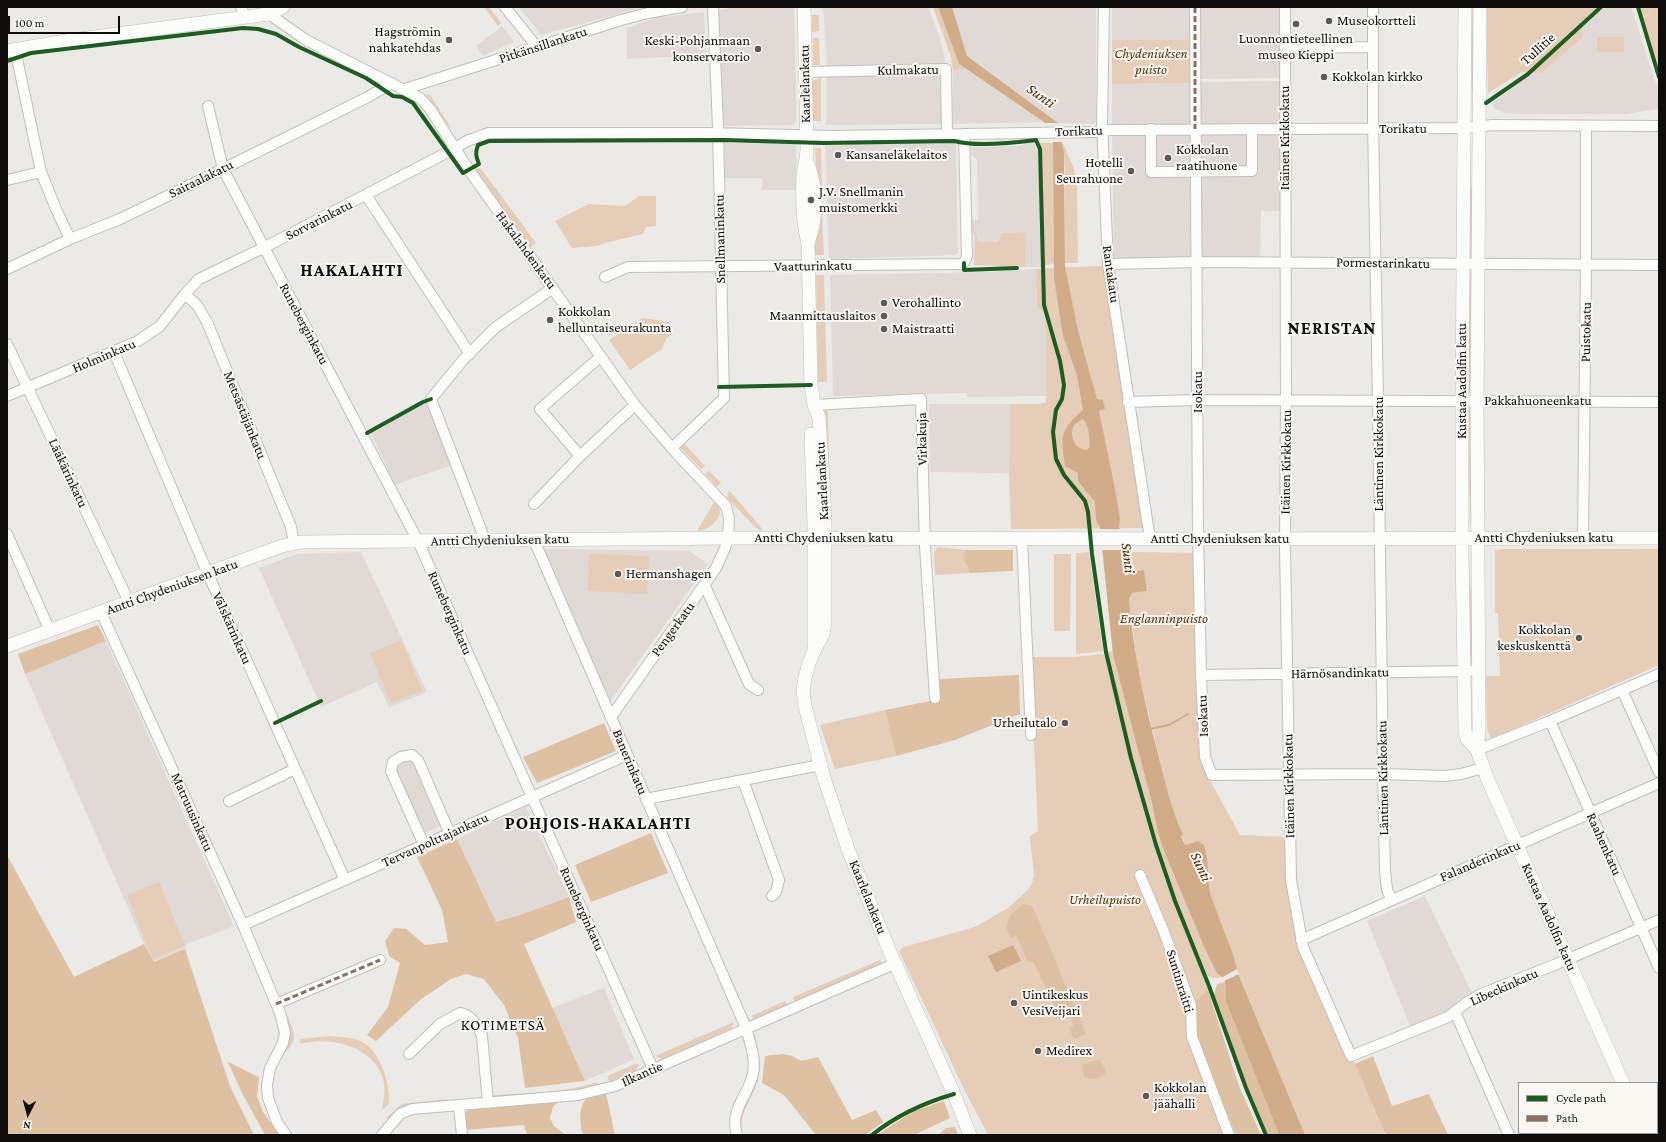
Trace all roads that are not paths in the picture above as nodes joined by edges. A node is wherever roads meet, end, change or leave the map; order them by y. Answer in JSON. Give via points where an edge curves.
{"nodes":[{"id":1,"x":283,"y":7,"type":"edge"},
{"id":2,"x":505,"y":7,"type":"edge"},
{"id":3,"x":682,"y":7,"type":"edge"},
{"id":4,"x":713,"y":7,"type":"edge"},
{"id":5,"x":804,"y":7,"type":"edge"},
{"id":6,"x":1104,"y":7,"type":"edge"},
{"id":7,"x":1195,"y":7,"type":"edge"},
{"id":8,"x":1285,"y":7,"type":"edge"},
{"id":9,"x":1372,"y":7,"type":"edge"},
{"id":10,"x":1466,"y":7,"type":"edge"},
{"id":11,"x":1480,"y":7,"type":"edge"},
{"id":12,"x":244,"y":12,"type":"edge"},
{"id":13,"x":269,"y":14,"type":"junction"},
{"id":14,"x":536,"y":47,"type":"junction"},
{"id":15,"x":1285,"y":48,"type":"junction"},
{"id":16,"x":1373,"y":48,"type":"junction"},
{"id":17,"x":11,"y":50,"type":"edge"},
{"id":18,"x":805,"y":72,"type":"junction"},
{"id":19,"x":392,"y":83,"type":"junction"},
{"id":20,"x":405,"y":89,"type":"junction"},
{"id":21,"x":208,"y":106,"type":"dead end"},
{"id":22,"x":1479,"y":126,"type":"junction"},
{"id":23,"x":1586,"y":126,"type":"junction"},
{"id":24,"x":1659,"y":126,"type":"edge"},
{"id":25,"x":1464,"y":128,"type":"junction"},
{"id":26,"x":1195,"y":129,"type":"junction"},
{"id":27,"x":1252,"y":129,"type":"junction"},
{"id":28,"x":1285,"y":129,"type":"junction"},
{"id":29,"x":1373,"y":129,"type":"junction"},
{"id":30,"x":1151,"y":130,"type":"junction"},
{"id":31,"x":1102,"y":131,"type":"junction"},
{"id":32,"x":718,"y":133,"type":"junction"},
{"id":33,"x":947,"y":134,"type":"junction"},
{"id":34,"x":964,"y":134,"type":"junction"},
{"id":35,"x":806,"y":135,"type":"junction"},
{"id":36,"x":455,"y":148,"type":"junction"},
{"id":37,"x":223,"y":169,"type":"junction"},
{"id":38,"x":41,"y":172,"type":"junction"},
{"id":39,"x":1195,"y":172,"type":"junction"},
{"id":40,"x":7,"y":180,"type":"edge"},
{"id":41,"x":366,"y":195,"type":"junction"},
{"id":42,"x":70,"y":239,"type":"junction"},
{"id":43,"x":264,"y":248,"type":"junction"},
{"id":44,"x":1196,"y":262,"type":"junction"},
{"id":45,"x":1285,"y":262,"type":"junction"},
{"id":46,"x":1376,"y":263,"type":"junction"},
{"id":47,"x":1108,"y":264,"type":"junction"},
{"id":48,"x":1463,"y":264,"type":"junction"},
{"id":49,"x":1478,"y":264,"type":"junction"},
{"id":50,"x":1586,"y":265,"type":"junction"},
{"id":51,"x":1659,"y":265,"type":"edge"},
{"id":52,"x":808,"y":266,"type":"junction"},
{"id":53,"x":721,"y":267,"type":"junction"},
{"id":54,"x":7,"y":268,"type":"edge"},
{"id":55,"x":605,"y":276,"type":"dead end"},
{"id":56,"x":553,"y":288,"type":"junction"},
{"id":57,"x":185,"y":294,"type":"junction"},
{"id":58,"x":7,"y":344,"type":"edge"},
{"id":59,"x":114,"y":352,"type":"junction"},
{"id":60,"x":470,"y":354,"type":"junction"},
{"id":61,"x":600,"y":357,"type":"junction"},
{"id":62,"x":28,"y":388,"type":"junction"},
{"id":63,"x":7,"y":396,"type":"edge"},
{"id":64,"x":1198,"y":400,"type":"junction"},
{"id":65,"x":1378,"y":401,"type":"junction"},
{"id":66,"x":1462,"y":401,"type":"junction"},
{"id":67,"x":1477,"y":401,"type":"junction"},
{"id":68,"x":1585,"y":401,"type":"junction"},
{"id":69,"x":1128,"y":402,"type":"junction"},
{"id":70,"x":1286,"y":402,"type":"junction"},
{"id":71,"x":1659,"y":402,"type":"edge"},
{"id":72,"x":635,"y":405,"type":"junction"},
{"id":73,"x":814,"y":405,"type":"junction"},
{"id":74,"x":672,"y":448,"type":"junction"},
{"id":75,"x":580,"y":456,"type":"junction"},
{"id":76,"x":534,"y":504,"type":"dead end"},
{"id":77,"x":7,"y":534,"type":"edge"},
{"id":78,"x":728,"y":538,"type":"junction"},
{"id":79,"x":819,"y":538,"type":"junction"},
{"id":80,"x":924,"y":538,"type":"junction"},
{"id":81,"x":1285,"y":538,"type":"junction"},
{"id":82,"x":1379,"y":538,"type":"junction"},
{"id":83,"x":1462,"y":538,"type":"junction"},
{"id":84,"x":1477,"y":538,"type":"junction"},
{"id":85,"x":1583,"y":538,"type":"junction"},
{"id":86,"x":1659,"y":538,"type":"edge"},
{"id":87,"x":1022,"y":539,"type":"junction"},
{"id":88,"x":1150,"y":539,"type":"junction"},
{"id":89,"x":1198,"y":539,"type":"junction"},
{"id":90,"x":485,"y":540,"type":"junction"},
{"id":91,"x":534,"y":540,"type":"junction"},
{"id":92,"x":418,"y":541,"type":"junction"},
{"id":93,"x":294,"y":543,"type":"junction"},
{"id":94,"x":208,"y":574,"type":"junction"},
{"id":95,"x":704,"y":586,"type":"junction"},
{"id":96,"x":129,"y":602,"type":"junction"},
{"id":97,"x":101,"y":612,"type":"junction"},
{"id":98,"x":50,"y":631,"type":"junction"},
{"id":99,"x":7,"y":646,"type":"edge"},
{"id":100,"x":1478,"y":671,"type":"junction"},
{"id":101,"x":1464,"y":672,"type":"junction"},
{"id":102,"x":1381,"y":673,"type":"junction"},
{"id":103,"x":1286,"y":674,"type":"junction"},
{"id":104,"x":1659,"y":674,"type":"edge"},
{"id":105,"x":1201,"y":675,"type":"junction"},
{"id":106,"x":758,"y":690,"type":"dead end"},
{"id":107,"x":1622,"y":690,"type":"junction"},
{"id":108,"x":935,"y":698,"type":"dead end"},
{"id":109,"x":611,"y":717,"type":"junction"},
{"id":110,"x":1550,"y":721,"type":"junction"},
{"id":111,"x":1031,"y":735,"type":"dead end"},
{"id":112,"x":1477,"y":750,"type":"junction"},
{"id":113,"x":627,"y":755,"type":"junction"},
{"id":114,"x":820,"y":765,"type":"junction"},
{"id":115,"x":295,"y":768,"type":"junction"},
{"id":116,"x":1484,"y":768,"type":"junction"},
{"id":117,"x":1659,"y":772,"type":"edge"},
{"id":118,"x":1289,"y":774,"type":"junction"},
{"id":119,"x":1383,"y":774,"type":"junction"},
{"id":120,"x":744,"y":780,"type":"junction"},
{"id":121,"x":1659,"y":783,"type":"edge"},
{"id":122,"x":532,"y":797,"type":"junction"},
{"id":123,"x":646,"y":799,"type":"junction"},
{"id":124,"x":229,"y":801,"type":"dead end"},
{"id":125,"x":1590,"y":813,"type":"junction"},
{"id":126,"x":450,"y":834,"type":"junction"},
{"id":127,"x":424,"y":845,"type":"junction"},
{"id":128,"x":1517,"y":845,"type":"junction"},
{"id":129,"x":1140,"y":875,"type":"dead end"},
{"id":130,"x":345,"y":880,"type":"junction"},
{"id":131,"x":772,"y":896,"type":"dead end"},
{"id":132,"x":1391,"y":900,"type":"junction"},
{"id":133,"x":1659,"y":920,"type":"edge"},
{"id":134,"x":243,"y":925,"type":"junction"},
{"id":135,"x":1642,"y":928,"type":"junction"},
{"id":136,"x":1301,"y":940,"type":"junction"},
{"id":137,"x":1568,"y":959,"type":"junction"},
{"id":138,"x":380,"y":960,"type":"dead end"},
{"id":139,"x":894,"y":964,"type":"junction"},
{"id":140,"x":1659,"y":968,"type":"edge"},
{"id":141,"x":278,"y":1008,"type":"junction"},
{"id":142,"x":1455,"y":1012,"type":"junction"},
{"id":143,"x":746,"y":1028,"type":"junction"},
{"id":144,"x":409,"y":1054,"type":"dead end"},
{"id":145,"x":1351,"y":1056,"type":"joint"},
{"id":146,"x":653,"y":1069,"type":"junction"},
{"id":147,"x":1623,"y":1082,"type":"edge"},
{"id":148,"x":488,"y":1103,"type":"junction"},
{"id":149,"x":459,"y":1106,"type":"junction"},
{"id":150,"x":286,"y":1135,"type":"edge"},
{"id":151,"x":382,"y":1135,"type":"edge"},
{"id":152,"x":462,"y":1135,"type":"edge"},
{"id":153,"x":737,"y":1135,"type":"edge"},
{"id":154,"x":970,"y":1135,"type":"edge"},
{"id":155,"x":1229,"y":1135,"type":"edge"},
{"id":156,"x":1509,"y":1135,"type":"edge"}],
"edges":[{"from":1,"to":13,"type":"main road"},
{"from":2,"to":14,"type":"street"},
{"from":3,"to":14,"type":"street","name":"Pitkänsillankatu","via":[[621,20]]},
{"from":4,"to":32,"type":"street","name":"Snellmaninkatu"},
{"from":5,"to":18,"type":"main road","name":"Kaarlelankatu"},
{"from":6,"to":31,"type":"street","name":"Rantakatu"},
{"from":7,"to":26,"type":"street","name":"Isokatu"},
{"from":8,"to":15,"type":"street","name":"Itäinen Kirkkokatu"},
{"from":9,"to":16,"type":"street","name":"Läntinen Kirkkokatu"},
{"from":10,"to":25,"type":"main road","name":"Kustaa Aadolfin katu"},
{"from":11,"to":22,"type":"main road","name":"Kustaa Aadolfin katu"},
{"from":12,"to":13,"type":"main road"},
{"from":12,"to":17,"type":"main road"},
{"from":13,"to":19,"type":"street","name":"Hakalahdenkatu","via":[[306,40]]},
{"from":14,"to":20,"type":"street","name":"Pitkänsillankatu"},
{"from":15,"to":16,"type":"street"},
{"from":15,"to":28,"type":"street","name":"Itäinen Kirkkokatu"},
{"from":16,"to":29,"type":"street","name":"Läntinen Kirkkokatu"},
{"from":17,"to":38,"type":"street"},
{"from":18,"to":33,"type":"street","name":"Kulmakatu","via":[[946,70]]},
{"from":18,"to":35,"type":"main road","name":"Kaarlelankatu"},
{"from":19,"to":20,"type":"street","name":"Hakalahdenkatu"},
{"from":19,"to":37,"type":"street","name":"Sairaalakatu"},
{"from":20,"to":36,"type":"street","name":"Hakalahdenkatu","via":[[416,94],[424,103]]},
{"from":21,"to":37,"type":"street","name":"Runeberginkatu"},
{"from":22,"to":23,"type":"street","name":"Torikatu"},
{"from":22,"to":25,"type":"street","name":"Torikatu"},
{"from":22,"to":49,"type":"main road","name":"Kustaa Aadolfin katu"},
{"from":23,"to":24,"type":"street","name":"Torikatu"},
{"from":23,"to":50,"type":"street","name":"Puistokatu"},
{"from":25,"to":29,"type":"street","name":"Torikatu"},
{"from":25,"to":48,"type":"main road","name":"Kustaa Aadolfin katu"},
{"from":26,"to":27,"type":"street","name":"Torikatu"},
{"from":26,"to":30,"type":"street","name":"Torikatu"},
{"from":26,"to":39,"type":"street","name":"Isokatu"},
{"from":27,"to":28,"type":"street","name":"Torikatu"},
{"from":27,"to":39,"type":"street","via":[[1252,171]]},
{"from":28,"to":29,"type":"street","name":"Torikatu"},
{"from":28,"to":45,"type":"street","name":"Itäinen Kirkkokatu"},
{"from":29,"to":46,"type":"street","name":"Läntinen Kirkkokatu"},
{"from":30,"to":31,"type":"street","name":"Torikatu"},
{"from":30,"to":39,"type":"street","via":[[1151,172]]},
{"from":31,"to":34,"type":"street","name":"Torikatu"},
{"from":31,"to":47,"type":"street","name":"Rantakatu"},
{"from":32,"to":35,"type":"street","name":"Torikatu"},
{"from":32,"to":36,"type":"street","name":"Torikatu","via":[[495,132],[480,135]]},
{"from":32,"to":53,"type":"street","name":"Snellmaninkatu"},
{"from":33,"to":34,"type":"street","name":"Torikatu"},
{"from":33,"to":35,"type":"street","name":"Torikatu"},
{"from":34,"to":52,"type":"street","name":"Vaatturinkatu","via":[[967,256],[964,263]]},
{"from":35,"to":52,"type":"main road","name":"Kaarlelankatu","via":[[803,187]]},
{"from":36,"to":41,"type":"street","name":"Sorvarinkatu"},
{"from":36,"to":56,"type":"street","name":"Hakalahdenkatu"},
{"from":37,"to":42,"type":"street","name":"Sairaalakatu","via":[[120,219]]},
{"from":37,"to":43,"type":"street","name":"Runeberginkatu"},
{"from":38,"to":40,"type":"street"},
{"from":38,"to":42,"type":"street"},
{"from":39,"to":44,"type":"street","name":"Isokatu"},
{"from":41,"to":43,"type":"street","name":"Sorvarinkatu"},
{"from":41,"to":60,"type":"street"},
{"from":42,"to":54,"type":"street","name":"Sairaalakatu"},
{"from":43,"to":57,"type":"street","name":"Sorvarinkatu","via":[[203,277]]},
{"from":43,"to":92,"type":"street","name":"Runeberginkatu"},
{"from":44,"to":45,"type":"street","name":"Pormestarinkatu"},
{"from":44,"to":47,"type":"street","name":"Pormestarinkatu"},
{"from":44,"to":64,"type":"street","name":"Isokatu"},
{"from":45,"to":46,"type":"street","name":"Pormestarinkatu"},
{"from":45,"to":70,"type":"street","name":"Itäinen Kirkkokatu"},
{"from":46,"to":48,"type":"street","name":"Pormestarinkatu"},
{"from":46,"to":65,"type":"street","name":"Läntinen Kirkkokatu"},
{"from":47,"to":69,"type":"street","name":"Rantakatu"},
{"from":48,"to":49,"type":"street","name":"Pormestarinkatu"},
{"from":48,"to":66,"type":"main road","name":"Kustaa Aadolfin katu"},
{"from":49,"to":50,"type":"street","name":"Pormestarinkatu"},
{"from":49,"to":67,"type":"main road","name":"Kustaa Aadolfin katu"},
{"from":50,"to":51,"type":"street","name":"Pormestarinkatu"},
{"from":50,"to":68,"type":"street","name":"Puistokatu"},
{"from":52,"to":53,"type":"street","name":"Vaatturinkatu"},
{"from":52,"to":73,"type":"main road","name":"Kaarlelankatu"},
{"from":53,"to":55,"type":"street","name":"Vaatturinkatu","via":[[628,267]]},
{"from":53,"to":74,"type":"street","name":"Snellmaninkatu","via":[[724,398]]},
{"from":56,"to":60,"type":"street","via":[[496,327]]},
{"from":56,"to":61,"type":"street","name":"Hakalahdenkatu"},
{"from":57,"to":59,"type":"street","name":"Holminkatu","via":[[155,330]]},
{"from":57,"to":93,"type":"street","name":"Metsästäjänkatu","via":[[197,305],[207,322],[291,527]]},
{"from":58,"to":62,"type":"street","name":"Lääkärinkatu"},
{"from":59,"to":62,"type":"street","name":"Holminkatu"},
{"from":59,"to":94,"type":"street","name":"Välskärinkatu"},
{"from":60,"to":90,"type":"street","via":[[431,400]]},
{"from":61,"to":72,"type":"street","name":"Hakalahdenkatu"},
{"from":61,"to":75,"type":"street","via":[[540,409]]},
{"from":62,"to":63,"type":"street","name":"Holminkatu"},
{"from":62,"to":96,"type":"street","name":"Lääkärinkatu"},
{"from":64,"to":69,"type":"street","name":"Pakkahuoneenkatu"},
{"from":64,"to":70,"type":"street","name":"Pakkahuoneenkatu"},
{"from":64,"to":89,"type":"street","name":"Isokatu"},
{"from":65,"to":66,"type":"street","name":"Pakkahuoneenkatu"},
{"from":65,"to":70,"type":"street","name":"Pakkahuoneenkatu"},
{"from":65,"to":82,"type":"street","name":"Läntinen Kirkkokatu"},
{"from":66,"to":67,"type":"street","name":"Pakkahuoneenkatu"},
{"from":66,"to":83,"type":"main road","name":"Kustaa Aadolfin katu"},
{"from":67,"to":68,"type":"street","name":"Pakkahuoneenkatu"},
{"from":67,"to":84,"type":"main road","name":"Kustaa Aadolfin katu"},
{"from":68,"to":71,"type":"street","name":"Pakkahuoneenkatu"},
{"from":68,"to":85,"type":"street","name":"Puistokatu"},
{"from":69,"to":88,"type":"street","name":"Rantakatu"},
{"from":70,"to":81,"type":"street","name":"Itäinen Kirkkokatu"},
{"from":72,"to":74,"type":"street","name":"Hakalahdenkatu"},
{"from":72,"to":75,"type":"street"},
{"from":73,"to":79,"type":"main road","name":"Kaarlelankatu","via":[[819,418],[823,479]]},
{"from":73,"to":80,"type":"street","name":"Virkakuja","via":[[921,399]]},
{"from":74,"to":78,"type":"street","name":"Hakalahdenkatu","via":[[726,506],[729,518]]},
{"from":75,"to":76,"type":"street"},
{"from":77,"to":98,"type":"street"},
{"from":78,"to":79,"type":"main road","name":"Antti Chydeniuksen katu"},
{"from":78,"to":91,"type":"main road","name":"Antti Chydeniuksen katu"},
{"from":78,"to":95,"type":"street","name":"Pengerkatu","via":[[722,556]]},
{"from":79,"to":80,"type":"main road","name":"Antti Chydeniuksen katu"},
{"from":79,"to":114,"type":"main road","name":"Kaarlelankatu","via":[[824,629],[814,651],[803,691]]},
{"from":80,"to":87,"type":"main road","name":"Antti Chydeniuksen katu"},
{"from":80,"to":108,"type":"street"},
{"from":81,"to":82,"type":"main road","name":"Antti Chydeniuksen katu"},
{"from":81,"to":89,"type":"main road","name":"Antti Chydeniuksen katu"},
{"from":81,"to":103,"type":"street","name":"Itäinen Kirkkokatu"},
{"from":82,"to":83,"type":"main road","name":"Antti Chydeniuksen katu"},
{"from":82,"to":102,"type":"street","name":"Läntinen Kirkkokatu"},
{"from":83,"to":84,"type":"main road","name":"Antti Chydeniuksen katu"},
{"from":83,"to":101,"type":"main road","name":"Kustaa Aadolfin katu"},
{"from":84,"to":85,"type":"main road","name":"Antti Chydeniuksen katu"},
{"from":84,"to":100,"type":"main road","name":"Kustaa Aadolfin katu"},
{"from":85,"to":86,"type":"main road","name":"Antti Chydeniuksen katu"},
{"from":87,"to":88,"type":"main road","name":"Antti Chydeniuksen katu"},
{"from":87,"to":111,"type":"street"},
{"from":88,"to":89,"type":"main road","name":"Antti Chydeniuksen katu"},
{"from":89,"to":105,"type":"street","name":"Isokatu"},
{"from":90,"to":91,"type":"main road","name":"Antti Chydeniuksen katu"},
{"from":90,"to":92,"type":"main road","name":"Antti Chydeniuksen katu"},
{"from":91,"to":109,"type":"street","name":"Banerinkatu"},
{"from":92,"to":93,"type":"main road","name":"Antti Chydeniuksen katu"},
{"from":92,"to":122,"type":"street","name":"Runeberginkatu"},
{"from":93,"to":94,"type":"main road","name":"Antti Chydeniuksen katu"},
{"from":94,"to":96,"type":"main road","name":"Antti Chydeniuksen katu"},
{"from":94,"to":115,"type":"street","name":"Välskärinkatu"},
{"from":95,"to":106,"type":"street","via":[[749,684]]},
{"from":95,"to":109,"type":"street","name":"Pengerkatu"},
{"from":96,"to":97,"type":"main road","name":"Antti Chydeniuksen katu"},
{"from":97,"to":98,"type":"main road","name":"Antti Chydeniuksen katu"},
{"from":97,"to":134,"type":"street","name":"Matruusinkatu"},
{"from":98,"to":99,"type":"main road","name":"Antti Chydeniuksen katu"},
{"from":100,"to":101,"type":"street","name":"Härnösandinkatu"},
{"from":100,"to":112,"type":"main road","name":"Kustaa Aadolfin katu"},
{"from":101,"to":102,"type":"street","name":"Härnösandinkatu"},
{"from":101,"to":112,"type":"main road","name":"Kustaa Aadolfin katu","via":[[1465,730],[1467,739]]},
{"from":102,"to":103,"type":"street","name":"Härnösandinkatu"},
{"from":102,"to":119,"type":"street","name":"Läntinen Kirkkokatu"},
{"from":103,"to":105,"type":"street","name":"Härnösandinkatu"},
{"from":103,"to":118,"type":"street","name":"Itäinen Kirkkokatu"},
{"from":104,"to":107,"type":"street"},
{"from":105,"to":118,"type":"street","name":"Isokatu","via":[[1205,758],[1212,775]]},
{"from":107,"to":110,"type":"street"},
{"from":107,"to":117,"type":"street"},
{"from":109,"to":113,"type":"street","name":"Banerinkatu"},
{"from":110,"to":112,"type":"street"},
{"from":110,"to":125,"type":"street","name":"Raahenkatu"},
{"from":112,"to":116,"type":"main road","name":"Kustaa Aadolfin katu"},
{"from":113,"to":122,"type":"street","name":"Tervanpolttajankatu"},
{"from":113,"to":123,"type":"street","name":"Banerinkatu"},
{"from":114,"to":120,"type":"street"},
{"from":114,"to":139,"type":"main road","name":"Kaarlelankatu","via":[[848,849]]},
{"from":115,"to":124,"type":"street"},
{"from":115,"to":130,"type":"street","name":"Välskärinkatu"},
{"from":116,"to":119,"type":"street","via":[[1445,776]]},
{"from":116,"to":128,"type":"main road","name":"Kustaa Aadolfin katu"},
{"from":118,"to":119,"type":"street"},
{"from":118,"to":136,"type":"street","name":"Itäinen Kirkkokatu","via":[[1290,880]]},
{"from":119,"to":132,"type":"street","name":"Läntinen Kirkkokatu","via":[[1385,872]]},
{"from":120,"to":123,"type":"street"},
{"from":120,"to":131,"type":"street","via":[[779,880],[776,892]]},
{"from":121,"to":125,"type":"street","name":"Falanderinkatu"},
{"from":122,"to":126,"type":"street","name":"Tervanpolttajankatu"},
{"from":122,"to":146,"type":"street","name":"Runeberginkatu"},
{"from":123,"to":143,"type":"street","name":"Banerinkatu"},
{"from":125,"to":128,"type":"street","name":"Falanderinkatu"},
{"from":125,"to":135,"type":"street","name":"Raahenkatu"},
{"from":126,"to":127,"type":"street","name":"Tervanpolttajankatu"},
{"from":126,"to":127,"type":"street","via":[[418,760],[412,755],[401,757],[393,762],[392,771]]},
{"from":127,"to":130,"type":"street","name":"Tervanpolttajankatu"},
{"from":128,"to":132,"type":"street","name":"Falanderinkatu"},
{"from":128,"to":137,"type":"main road","name":"Kustaa Aadolfin katu"},
{"from":129,"to":155,"type":"street","name":"Suntinraitti","via":[[1191,1006],[1192,1037]]},
{"from":130,"to":134,"type":"street","name":"Tervanpolttajankatu"},
{"from":132,"to":136,"type":"street","name":"Falanderinkatu"},
{"from":133,"to":135,"type":"street","name":"Libeckinkatu"},
{"from":134,"to":141,"type":"street","name":"Matruusinkatu"},
{"from":135,"to":137,"type":"street","name":"Libeckinkatu"},
{"from":135,"to":140,"type":"street","name":"Raahenkatu"},
{"from":136,"to":145,"type":"street","name":"Itäinen Kirkkokatu"},
{"from":137,"to":142,"type":"street","name":"Libeckinkatu","via":[[1479,995]]},
{"from":137,"to":147,"type":"main road","name":"Kustaa Aadolfin katu"},
{"from":138,"to":141,"type":"street"},
{"from":139,"to":143,"type":"street","name":"Ilkantie"},
{"from":139,"to":154,"type":"main road","name":"Kaarlelankatu","via":[[954,1094]]},
{"from":141,"to":150,"type":"street","via":[[285,1033],[283,1043],[270,1068],[267,1085],[268,1098],[277,1122]]},
{"from":142,"to":145,"type":"street","name":"Libeckinkatu"},
{"from":142,"to":156,"type":"street"},
{"from":143,"to":146,"type":"street","name":"Ilkantie"},
{"from":143,"to":153,"type":"street","name":"Banerinkatu","via":[[754,1064],[751,1079],[735,1116],[734,1127]]},
{"from":144,"to":148,"type":"street","via":[[440,1024],[460,1012],[466,1014],[482,1036]]},
{"from":146,"to":148,"type":"street","name":"Ilkantie","via":[[615,1086],[578,1095]]},
{"from":148,"to":149,"type":"street","name":"Ilkantie"},
{"from":149,"to":151,"type":"street","name":"Ilkantie","via":[[412,1109],[400,1114]]},
{"from":149,"to":152,"type":"street"}]}
